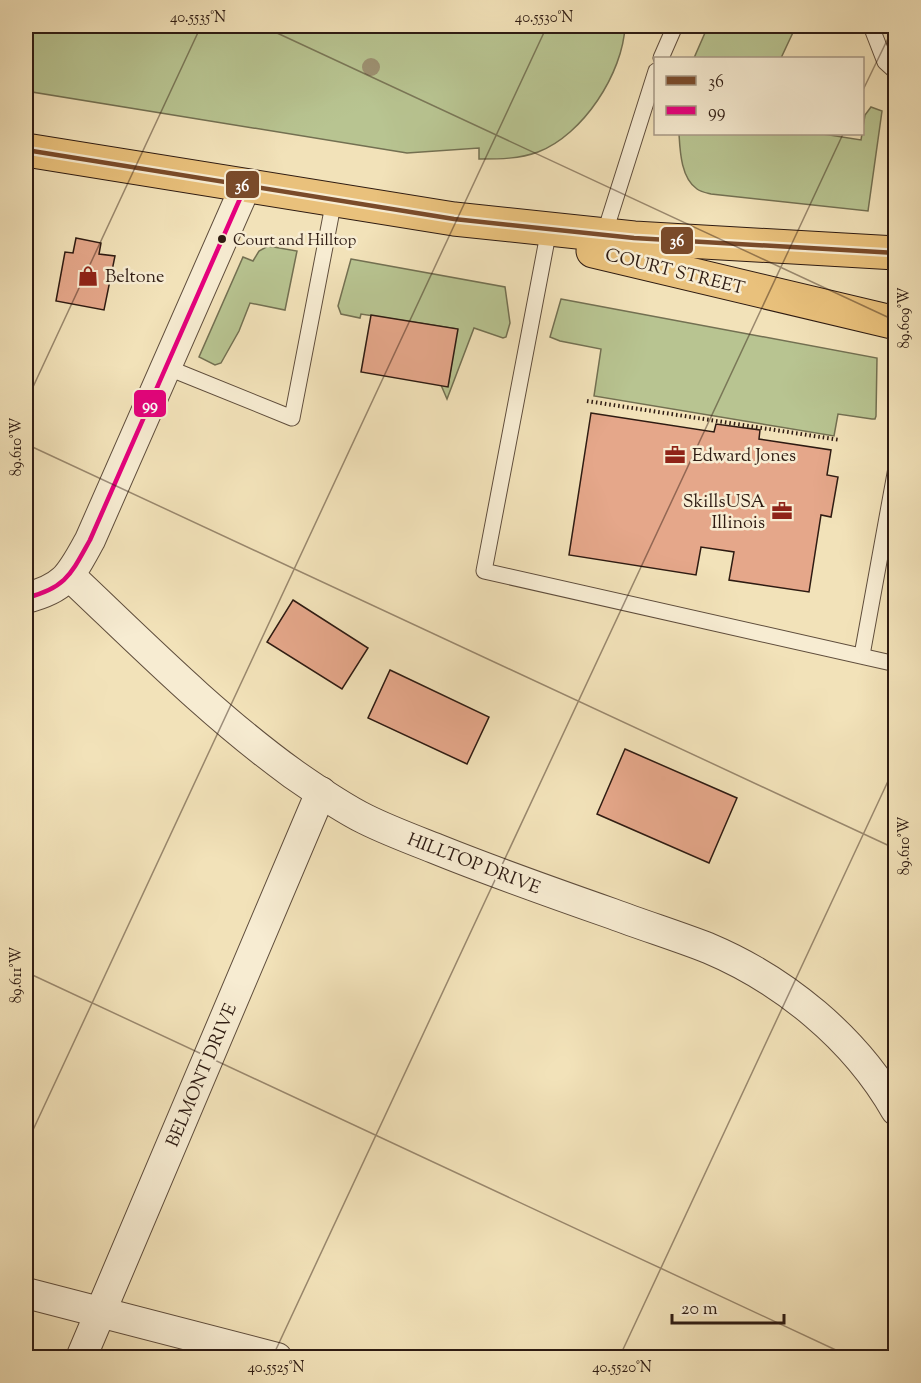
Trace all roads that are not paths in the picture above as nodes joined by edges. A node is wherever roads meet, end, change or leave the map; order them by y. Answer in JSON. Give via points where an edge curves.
{"nodes":[{"id":1,"x":675,"y":26,"type":"edge"},
{"id":2,"x":871,"y":26,"type":"edge"},
{"id":3,"x":661,"y":57,"type":"edge"},
{"id":4,"x":896,"y":72,"type":"edge"},
{"id":5,"x":654,"y":77,"type":"edge"},
{"id":6,"x":26,"y":150,"type":"edge"},
{"id":7,"x":246,"y":185,"type":"junction"},
{"id":8,"x":334,"y":200,"type":"junction"},
{"id":9,"x":549,"y":235,"type":"junction"},
{"id":10,"x":604,"y":235,"type":"junction"},
{"id":11,"x":896,"y":253,"type":"edge"},
{"id":12,"x":896,"y":323,"type":"edge"},
{"id":13,"x":166,"y":367,"type":"junction"},
{"id":14,"x":896,"y":468,"type":"edge"},
{"id":15,"x":70,"y":576,"type":"junction"},
{"id":16,"x":26,"y":598,"type":"edge"},
{"id":17,"x":862,"y":655,"type":"junction"},
{"id":18,"x":896,"y":664,"type":"edge"},
{"id":19,"x":321,"y":792,"type":"junction"},
{"id":20,"x":896,"y":1110,"type":"edge"},
{"id":21,"x":26,"y":1293,"type":"edge"},
{"id":22,"x":100,"y":1312,"type":"junction"},
{"id":23,"x":81,"y":1358,"type":"edge"},
{"id":24,"x":277,"y":1358,"type":"edge"}],
"edges":[{"from":1,"to":3,"type":"lane"},
{"from":2,"to":4,"type":"lane","via":[[885,62]]},
{"from":5,"to":10,"type":"lane"},
{"from":6,"to":7,"type":"main road","name":"COURT STREET"},
{"from":7,"to":8,"type":"main road","name":"COURT STREET"},
{"from":7,"to":13,"type":"street"},
{"from":8,"to":9,"type":"main road","name":"COURT STREET"},
{"from":8,"to":13,"type":"lane","via":[[292,418]]},
{"from":9,"to":10,"type":"main road","name":"COURT STREET"},
{"from":9,"to":12,"type":"main road","name":"COURT STREET"},
{"from":9,"to":17,"type":"lane","via":[[484,571]]},
{"from":10,"to":11,"type":"main road","name":"COURT STREET"},
{"from":13,"to":15,"type":"street","via":[[90,540]]},
{"from":14,"to":17,"type":"lane"},
{"from":15,"to":16,"type":"street"},
{"from":15,"to":19,"type":"street","name":"HILLTOP DRIVE","via":[[218,716]]},
{"from":17,"to":18,"type":"lane"},
{"from":19,"to":20,"type":"street","name":"HILLTOP DRIVE","via":[[395,832],[499,874],[709,949],[758,973],[821,1019],[876,1079]]},
{"from":19,"to":22,"type":"street","name":"BELMONT DRIVE"},
{"from":21,"to":22,"type":"street"},
{"from":22,"to":23,"type":"street","name":"BELMONT DRIVE"},
{"from":22,"to":24,"type":"street"}]}
